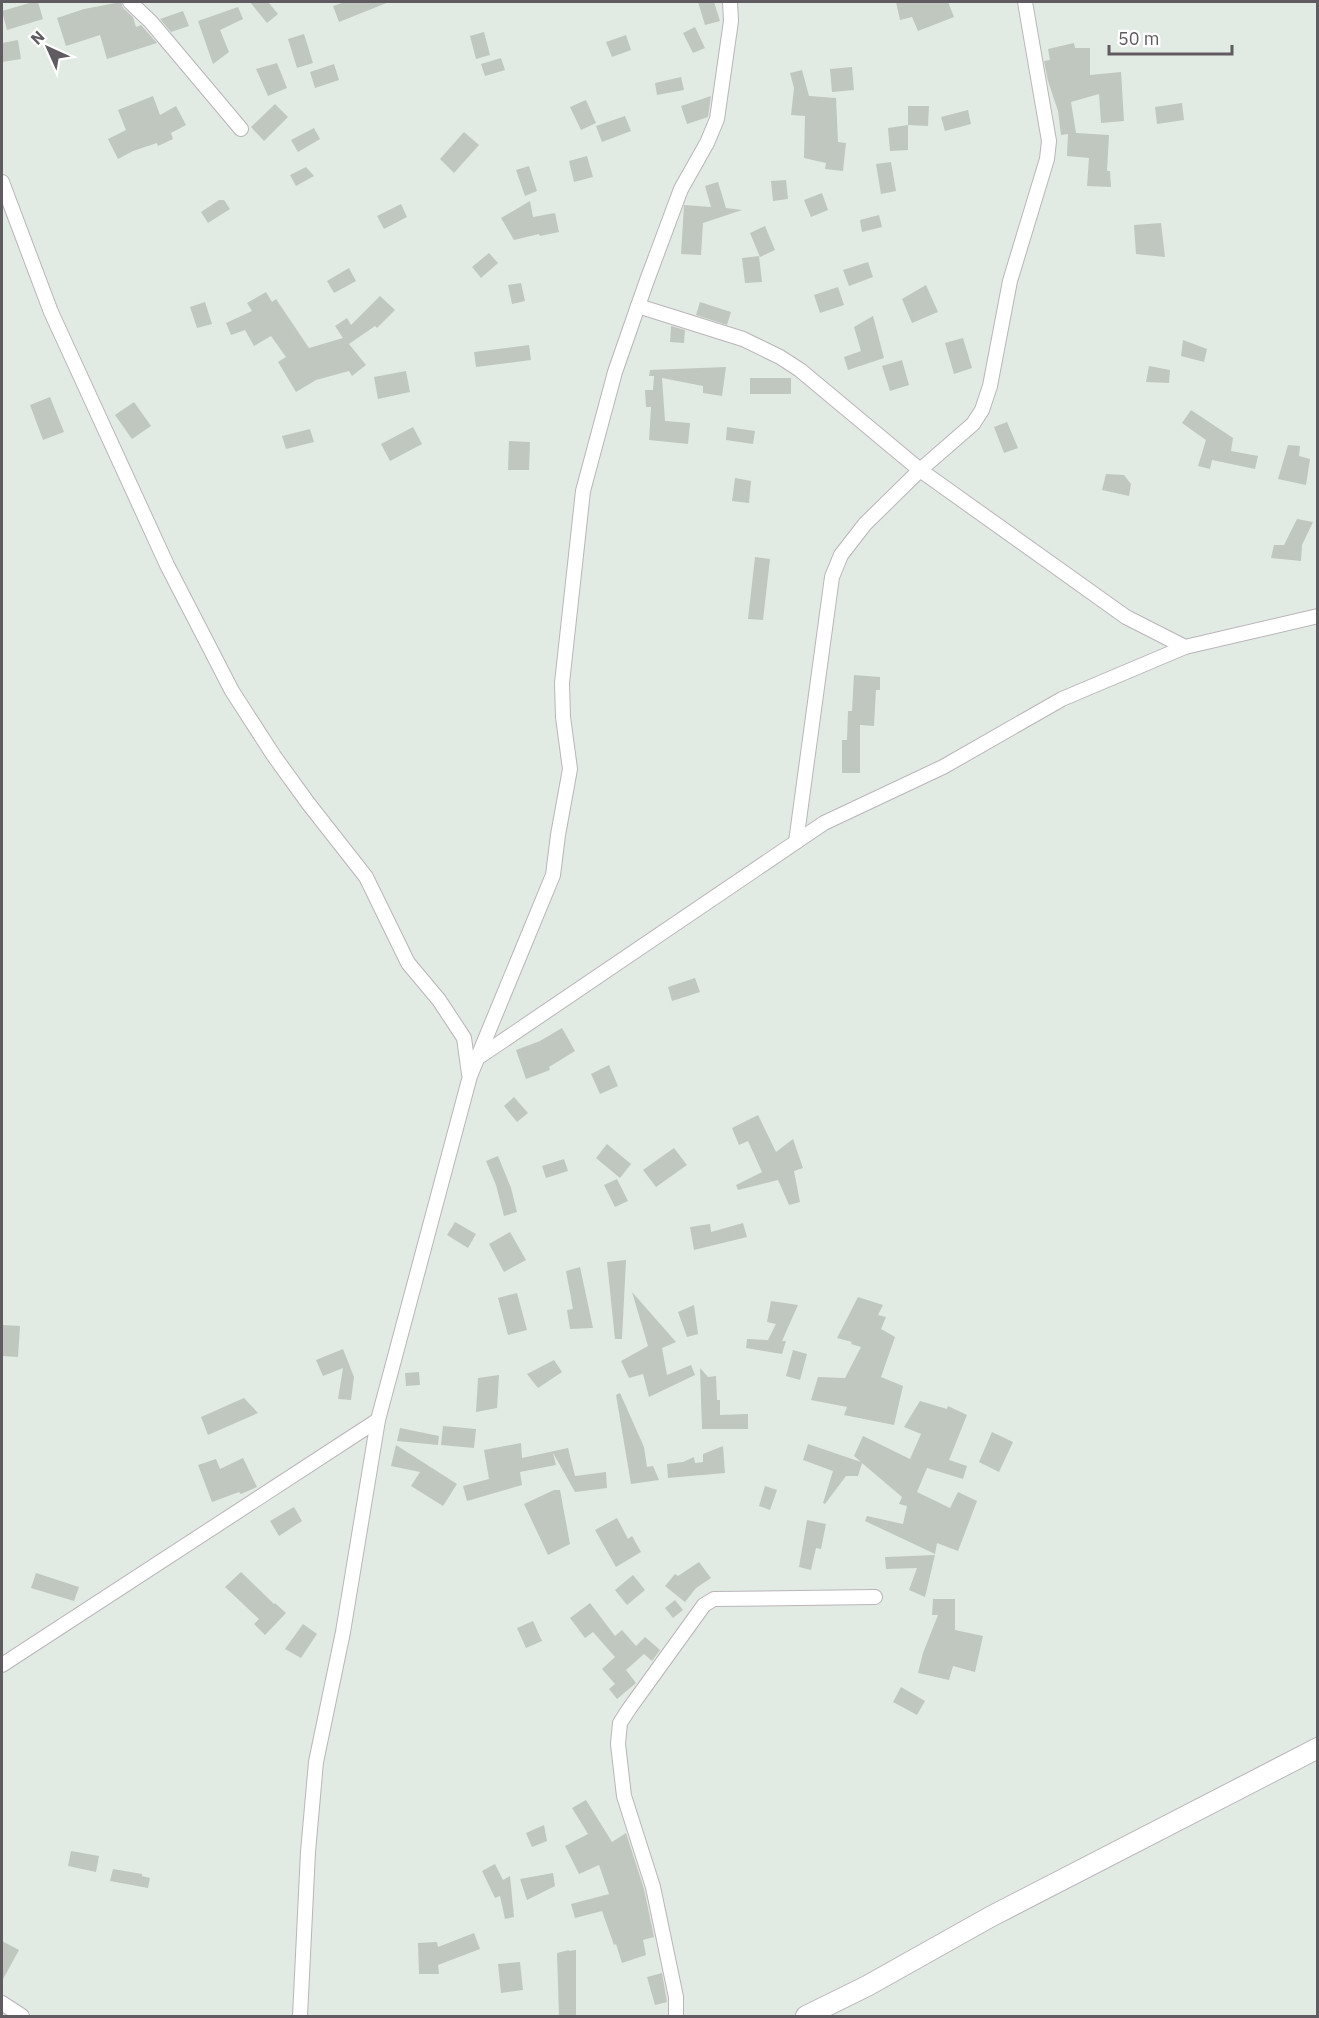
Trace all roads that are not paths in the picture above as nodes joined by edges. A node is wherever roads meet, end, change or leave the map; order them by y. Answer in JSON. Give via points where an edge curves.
{"nodes":[{"id":1,"x":130,"y":2,"type":"edge"},
{"id":2,"x":1025,"y":2,"type":"edge"},
{"id":3,"x":731,"y":3,"type":"edge"},
{"id":4,"x":241,"y":129,"type":"dead end"},
{"id":5,"x":2,"y":182,"type":"edge"},
{"id":6,"x":638,"y":306,"type":"junction"},
{"id":7,"x":920,"y":470,"type":"junction"},
{"id":8,"x":1317,"y":616,"type":"edge"},
{"id":9,"x":1185,"y":646,"type":"junction"},
{"id":10,"x":796,"y":842,"type":"junction"},
{"id":11,"x":476,"y":1059,"type":"junction"},
{"id":12,"x":470,"y":1076,"type":"junction"},
{"id":13,"x":378,"y":1420,"type":"junction"},
{"id":14,"x":875,"y":1597,"type":"dead end"},
{"id":15,"x":2,"y":1665,"type":"edge"},
{"id":16,"x":1317,"y":1748,"type":"edge"},
{"id":17,"x":2,"y":2003,"type":"edge"},
{"id":18,"x":22,"y":2016,"type":"edge"},
{"id":19,"x":300,"y":2016,"type":"edge"},
{"id":20,"x":676,"y":2016,"type":"edge"},
{"id":21,"x":806,"y":2016,"type":"edge"}],
"edges":[{"from":1,"to":4,"type":"street"},
{"from":2,"to":7,"type":"street","via":[[1047,123],[1047,159],[1010,280],[982,410],[973,424]]},
{"from":3,"to":6,"type":"street","via":[[717,119],[708,144],[681,189]]},
{"from":5,"to":12,"type":"street","via":[[51,312],[167,565],[222,672],[274,756],[366,877],[408,963],[464,1038]]},
{"from":6,"to":7,"type":"street","via":[[743,339],[780,357]]},
{"from":6,"to":11,"type":"street","via":[[615,372],[583,491],[562,683],[562,717],[570,769],[553,874]]},
{"from":7,"to":9,"type":"street","via":[[1126,617]]},
{"from":7,"to":10,"type":"street","via":[[865,524],[841,555],[832,577]]},
{"from":8,"to":9,"type":"street"},
{"from":9,"to":10,"type":"street","via":[[1062,699],[943,767],[824,823]]},
{"from":10,"to":11,"type":"street"},
{"from":11,"to":12,"type":"street"},
{"from":12,"to":13,"type":"street"},
{"from":13,"to":15,"type":"street"},
{"from":13,"to":19,"type":"street","via":[[343,1632],[316,1762]]},
{"from":14,"to":20,"type":"street","via":[[714,1599],[704,1605],[620,1723],[618,1744],[624,1796],[653,1887],[676,1997]]},
{"from":16,"to":21,"type":"street"},
{"from":17,"to":18,"type":"street"}]}
